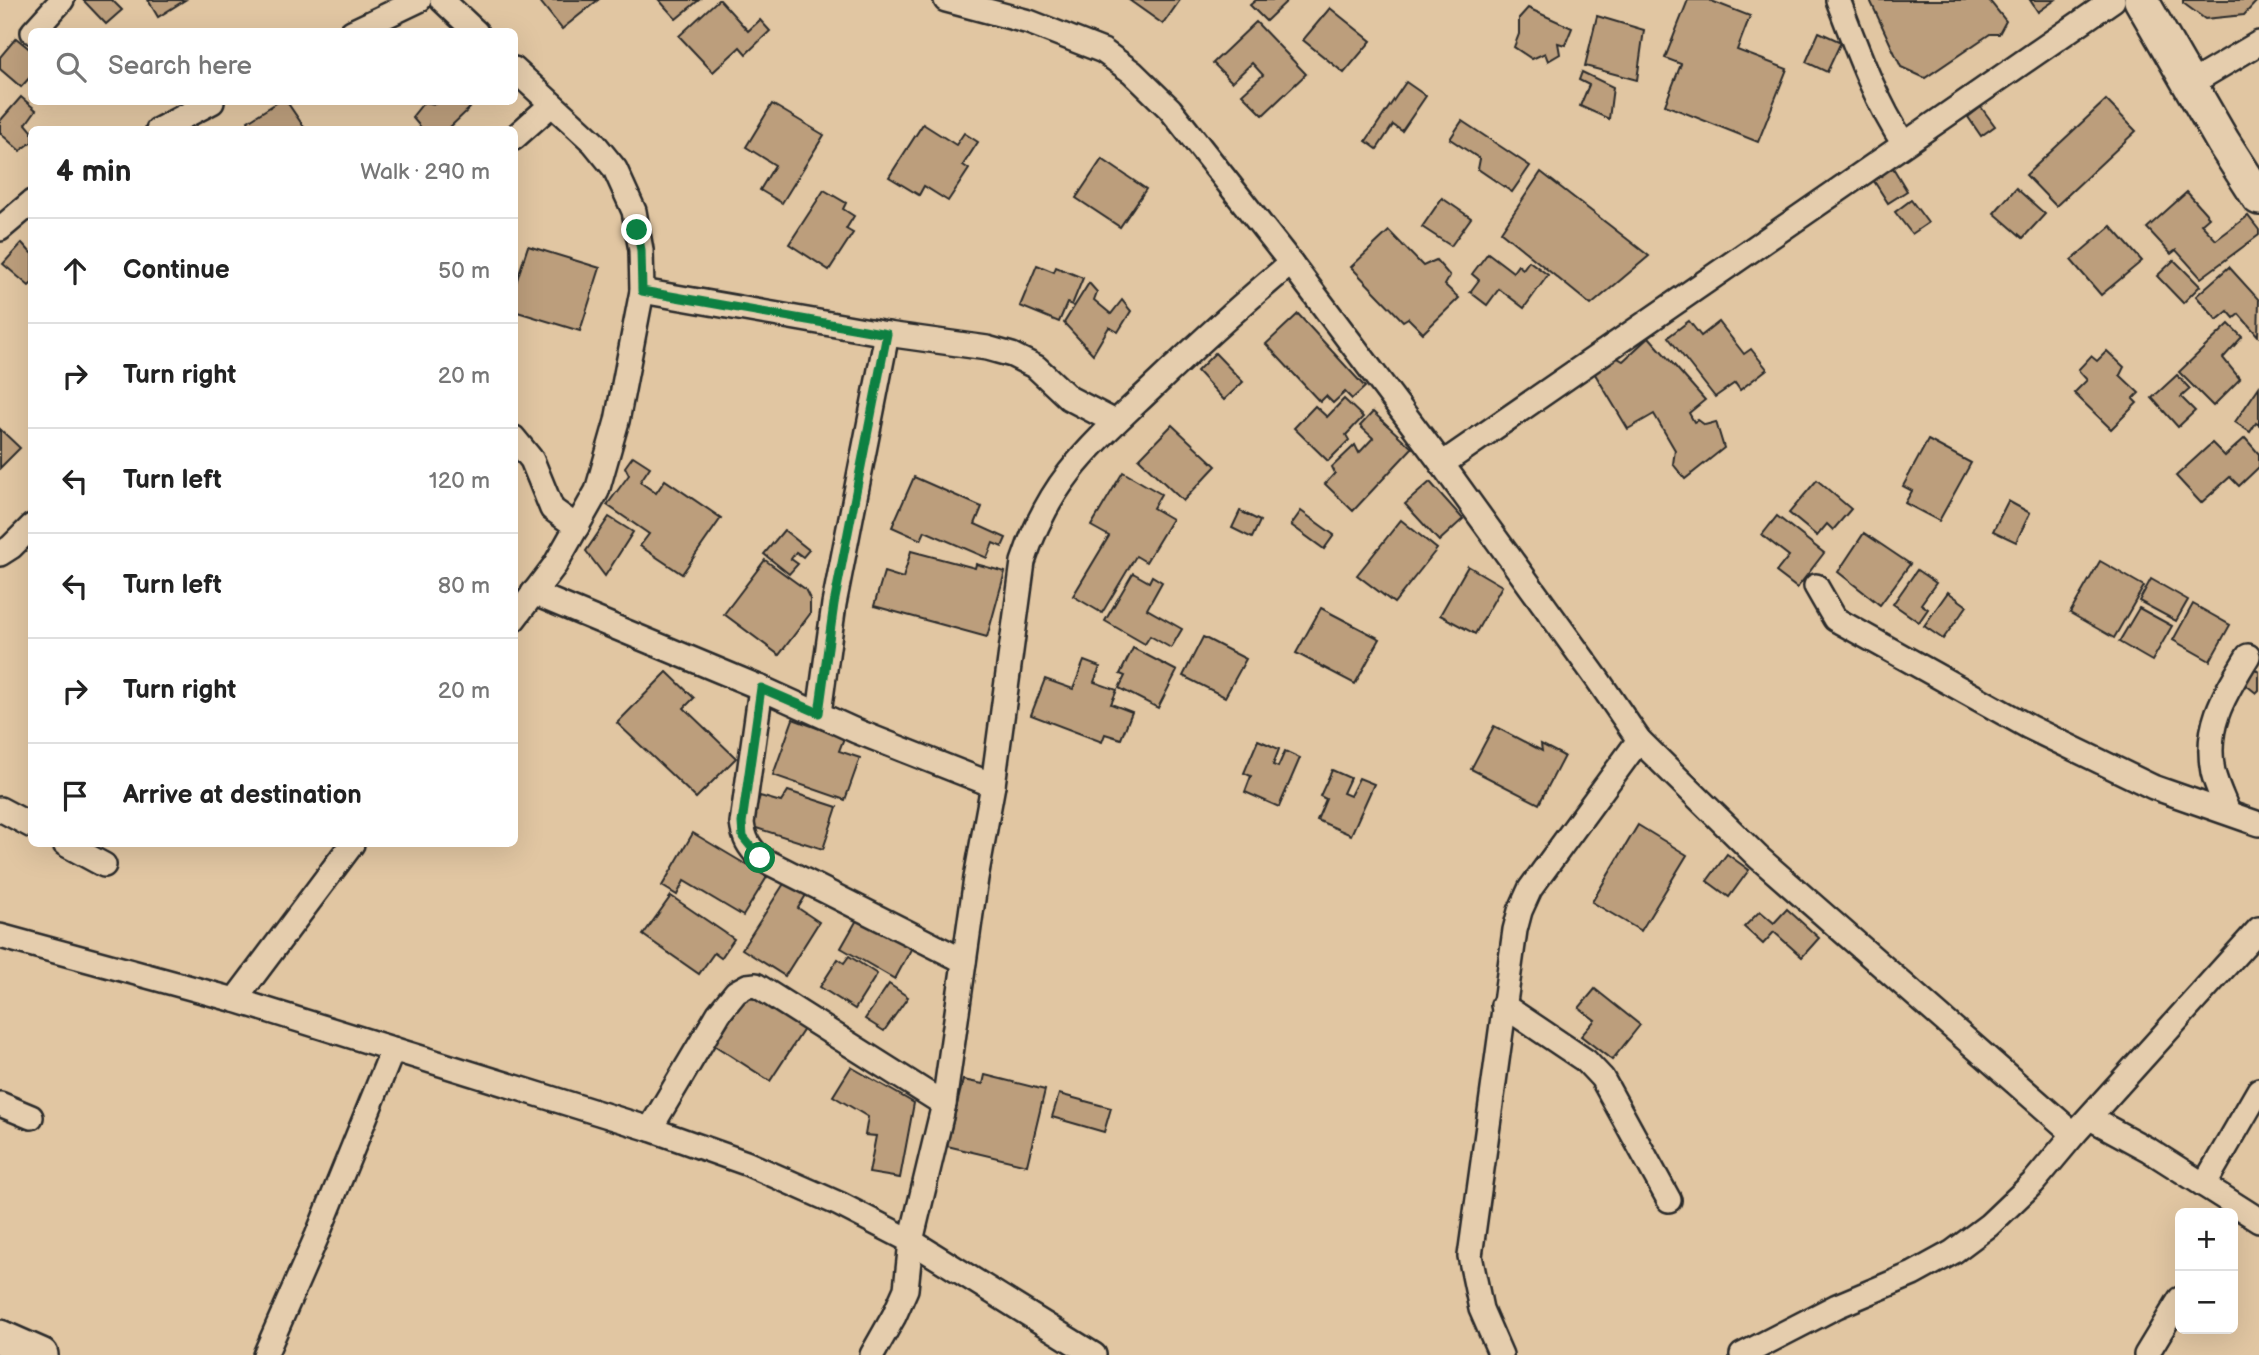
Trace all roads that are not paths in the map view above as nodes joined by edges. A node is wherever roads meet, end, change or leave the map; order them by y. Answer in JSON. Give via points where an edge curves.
{"nodes":[{"id":1,"x":62,"y":0,"type":"edge"},
{"id":2,"x":419,"y":0,"type":"edge"},
{"id":3,"x":442,"y":0,"type":"edge"},
{"id":4,"x":946,"y":0,"type":"edge"},
{"id":5,"x":1838,"y":0,"type":"edge"},
{"id":6,"x":2113,"y":0,"type":"edge"},
{"id":7,"x":2141,"y":0,"type":"edge"},
{"id":8,"x":36,"y":28,"type":"edge"},
{"id":9,"x":360,"y":28,"type":"edge"},
{"id":10,"x":472,"y":28,"type":"edge"},
{"id":11,"x":2259,"y":43,"type":"edge"},
{"id":12,"x":518,"y":73,"type":"edge"},
{"id":13,"x":2190,"y":84,"type":"junction"},
{"id":14,"x":206,"y":105,"type":"edge"},
{"id":15,"x":551,"y":105,"type":"junction"},
{"id":16,"x":166,"y":126,"type":"edge"},
{"id":17,"x":518,"y":134,"type":"edge"},
{"id":18,"x":1904,"y":144,"type":"junction"},
{"id":19,"x":2259,"y":198,"type":"edge"},
{"id":20,"x":28,"y":205,"type":"edge"},
{"id":21,"x":0,"y":229,"type":"edge"},
{"id":22,"x":1291,"y":263,"type":"junction"},
{"id":23,"x":642,"y":291,"type":"junction"},
{"id":24,"x":887,"y":334,"type":"junction"},
{"id":25,"x":1115,"y":422,"type":"junction"},
{"id":26,"x":518,"y":443,"type":"edge"},
{"id":27,"x":1442,"y":464,"type":"junction"},
{"id":28,"x":577,"y":527,"type":"junction"},
{"id":29,"x":28,"y":530,"type":"edge"},
{"id":30,"x":0,"y":554,"type":"edge"},
{"id":31,"x":1816,"y":586,"type":"dead end"},
{"id":32,"x":533,"y":593,"type":"junction"},
{"id":33,"x":518,"y":614,"type":"edge"},
{"id":34,"x":2248,"y":656,"type":"dead end"},
{"id":35,"x":761,"y":688,"type":"junction"},
{"id":36,"x":819,"y":713,"type":"junction"},
{"id":37,"x":1639,"y":740,"type":"junction"},
{"id":38,"x":993,"y":785,"type":"junction"},
{"id":39,"x":0,"y":809,"type":"edge"},
{"id":40,"x":2228,"y":813,"type":"junction"},
{"id":41,"x":28,"y":824,"type":"edge"},
{"id":42,"x":2259,"y":824,"type":"edge"},
{"id":43,"x":71,"y":847,"type":"edge"},
{"id":44,"x":350,"y":847,"type":"edge"},
{"id":45,"x":104,"y":864,"type":"dead end"},
{"id":46,"x":2258,"y":931,"type":"edge"},
{"id":47,"x":0,"y":936,"type":"edge"},
{"id":48,"x":964,"y":961,"type":"junction"},
{"id":49,"x":235,"y":1000,"type":"junction"},
{"id":50,"x":1503,"y":1005,"type":"junction"},
{"id":51,"x":393,"y":1049,"type":"junction"},
{"id":52,"x":2259,"y":1090,"type":"edge"},
{"id":53,"x":0,"y":1104,"type":"edge"},
{"id":54,"x":944,"y":1104,"type":"junction"},
{"id":55,"x":31,"y":1117,"type":"dead end"},
{"id":56,"x":2082,"y":1126,"type":"junction"},
{"id":57,"x":650,"y":1129,"type":"junction"},
{"id":58,"x":2204,"y":1185,"type":"junction"},
{"id":59,"x":1669,"y":1200,"type":"dead end"},
{"id":60,"x":2245,"y":1218,"type":"edge"},
{"id":61,"x":911,"y":1241,"type":"junction"},
{"id":62,"x":2175,"y":1307,"type":"edge"},
{"id":63,"x":0,"y":1337,"type":"edge"},
{"id":64,"x":41,"y":1355,"type":"edge"},
{"id":65,"x":265,"y":1355,"type":"edge"},
{"id":66,"x":872,"y":1355,"type":"edge"},
{"id":67,"x":1094,"y":1355,"type":"edge"},
{"id":68,"x":1502,"y":1355,"type":"edge"},
{"id":69,"x":1742,"y":1355,"type":"edge"},
{"id":70,"x":2146,"y":1355,"type":"edge"}],
"edges":[{"from":1,"to":8,"type":"street"},
{"from":2,"to":9,"type":"street"},
{"from":3,"to":10,"type":"street"},
{"from":4,"to":22,"type":"street","via":[[1030,22],[1103,51],[1132,72],[1170,109]]},
{"from":5,"to":18,"type":"street","via":[[1862,63]]},
{"from":6,"to":18,"type":"street"},
{"from":7,"to":13,"type":"street"},
{"from":11,"to":13,"type":"street"},
{"from":12,"to":15,"type":"street"},
{"from":13,"to":19,"type":"street"},
{"from":14,"to":16,"type":"street"},
{"from":15,"to":17,"type":"street"},
{"from":15,"to":23,"type":"street","via":[[593,142],[615,169],[634,211]]},
{"from":18,"to":27,"type":"street"},
{"from":20,"to":21,"type":"street"},
{"from":22,"to":25,"type":"street"},
{"from":22,"to":27,"type":"street"},
{"from":23,"to":24,"type":"street"},
{"from":23,"to":28,"type":"street","via":[[617,421],[597,491]]},
{"from":24,"to":25,"type":"street","via":[[963,343],[1012,355],[1035,367],[1069,398]]},
{"from":24,"to":36,"type":"street","via":[[834,604]]},
{"from":25,"to":38,"type":"street","via":[[1067,474],[1033,531],[1023,562]]},
{"from":26,"to":28,"type":"street","via":[[532,460],[552,509]]},
{"from":27,"to":37,"type":"street"},
{"from":28,"to":32,"type":"street"},
{"from":29,"to":30,"type":"street"},
{"from":31,"to":40,"type":"street","via":[[1835,619],[2005,713],[2153,787]]},
{"from":32,"to":33,"type":"street"},
{"from":32,"to":35,"type":"street"},
{"from":34,"to":40,"type":"street","via":[[2218,707],[2210,737],[2213,772]]},
{"from":35,"to":36,"type":"street"},
{"from":35,"to":48,"type":"street","via":[[742,823],[743,837],[751,848],[760,858]]},
{"from":36,"to":38,"type":"street"},
{"from":37,"to":50,"type":"street","via":[[1530,889],[1515,930]]},
{"from":37,"to":56,"type":"street","via":[[1758,857]]},
{"from":38,"to":48,"type":"street"},
{"from":39,"to":41,"type":"street"},
{"from":40,"to":42,"type":"street"},
{"from":43,"to":45,"type":"street"},
{"from":44,"to":49,"type":"street"},
{"from":46,"to":56,"type":"street"},
{"from":47,"to":49,"type":"street"},
{"from":48,"to":54,"type":"street"},
{"from":49,"to":51,"type":"street"},
{"from":50,"to":59,"type":"street","via":[[1586,1061],[1602,1078]]},
{"from":50,"to":68,"type":"street","via":[[1470,1256],[1481,1309]]},
{"from":51,"to":57,"type":"street"},
{"from":51,"to":65,"type":"street"},
{"from":52,"to":58,"type":"street"},
{"from":53,"to":55,"type":"street"},
{"from":54,"to":57,"type":"street","via":[[756,985],[736,992],[719,1013]]},
{"from":54,"to":61,"type":"street"},
{"from":56,"to":58,"type":"street","via":[[2149,1150]]},
{"from":56,"to":69,"type":"street","via":[[2033,1183],[1953,1252]]},
{"from":57,"to":61,"type":"street","via":[[746,1163]]},
{"from":58,"to":60,"type":"street"},
{"from":61,"to":66,"type":"street","via":[[906,1289]]},
{"from":61,"to":67,"type":"street"},
{"from":62,"to":70,"type":"street"},
{"from":63,"to":64,"type":"street"}]}
